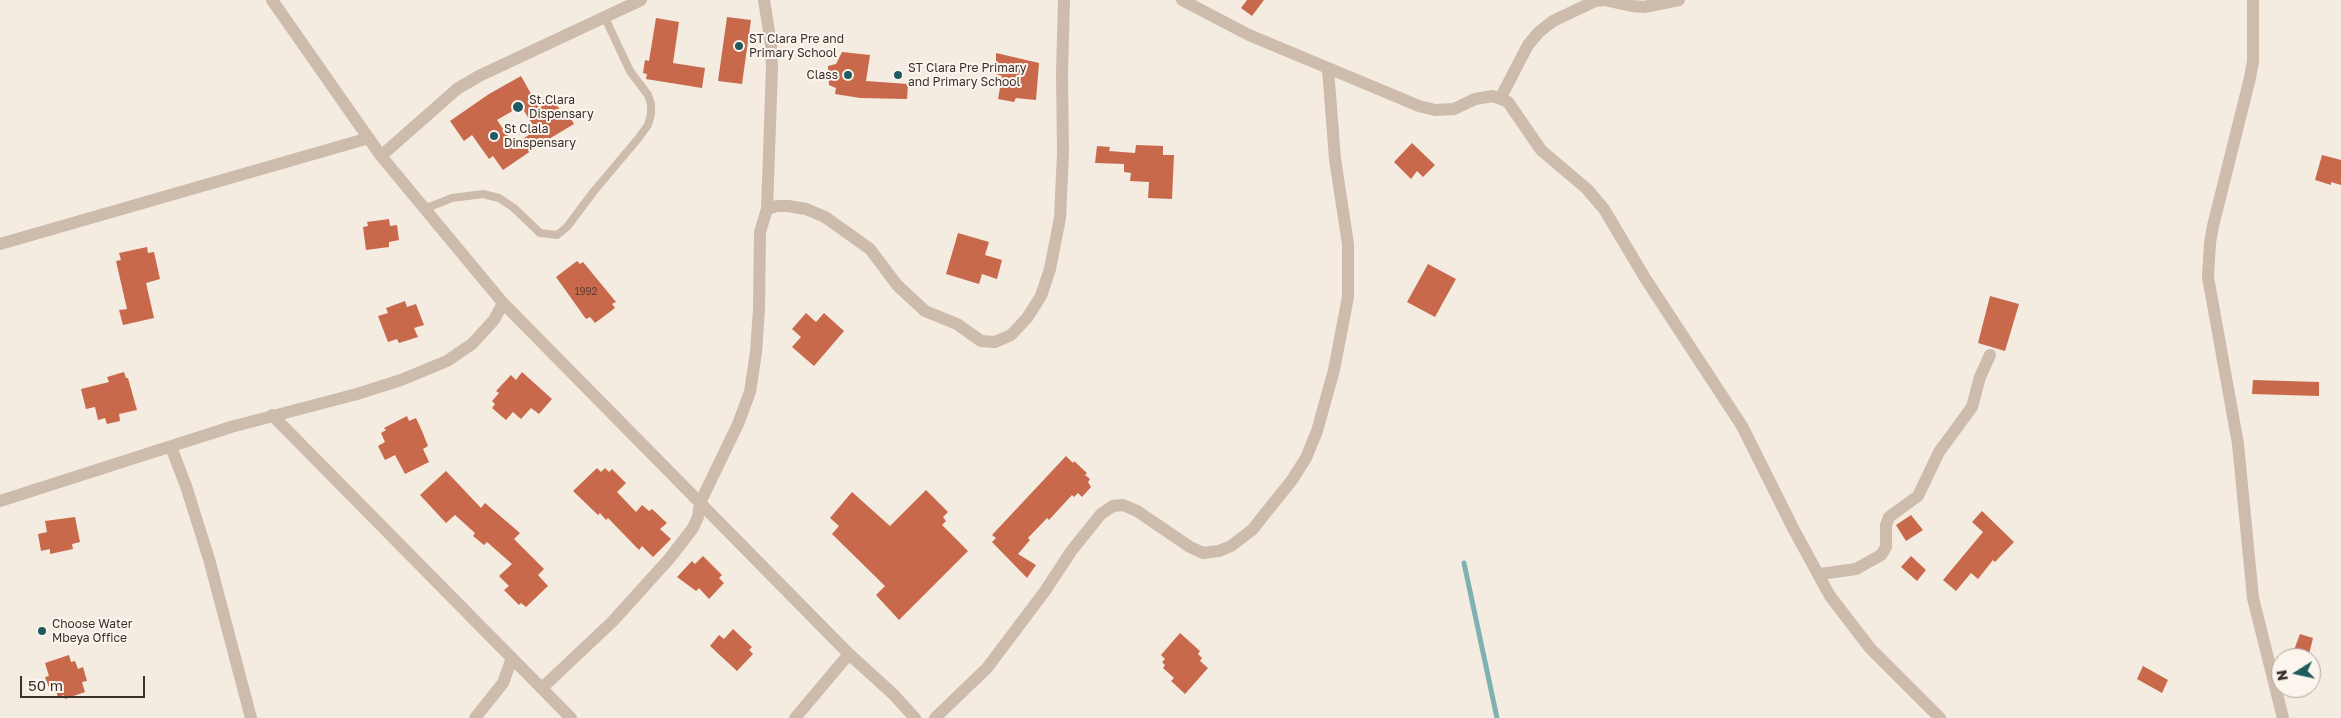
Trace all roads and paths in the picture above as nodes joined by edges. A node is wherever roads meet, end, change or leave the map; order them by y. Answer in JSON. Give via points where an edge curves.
{"nodes":[{"id":1,"x":272,"y":0,"type":"edge"},
{"id":2,"x":641,"y":0,"type":"edge"},
{"id":3,"x":764,"y":0,"type":"edge"},
{"id":4,"x":1064,"y":0,"type":"edge"},
{"id":5,"x":1182,"y":0,"type":"edge"},
{"id":6,"x":1679,"y":0,"type":"edge"},
{"id":7,"x":2253,"y":0,"type":"edge"},
{"id":8,"x":605,"y":18,"type":"junction"},
{"id":9,"x":1328,"y":70,"type":"junction"},
{"id":10,"x":1501,"y":97,"type":"junction"},
{"id":11,"x":369,"y":138,"type":"junction"},
{"id":12,"x":381,"y":156,"type":"junction"},
{"id":13,"x":424,"y":209,"type":"junction"},
{"id":14,"x":767,"y":209,"type":"junction"},
{"id":15,"x":0,"y":244,"type":"edge"},
{"id":16,"x":503,"y":303,"type":"junction"},
{"id":17,"x":1990,"y":355,"type":"dead end"},
{"id":18,"x":272,"y":415,"type":"junction"},
{"id":19,"x":171,"y":447,"type":"junction"},
{"id":20,"x":0,"y":501,"type":"edge"},
{"id":21,"x":700,"y":503,"type":"junction"},
{"id":22,"x":1820,"y":574,"type":"junction"},
{"id":23,"x":849,"y":654,"type":"junction"},
{"id":24,"x":512,"y":658,"type":"junction"},
{"id":25,"x":542,"y":688,"type":"junction"},
{"id":26,"x":251,"y":718,"type":"edge"},
{"id":27,"x":475,"y":718,"type":"edge"},
{"id":28,"x":571,"y":718,"type":"edge"},
{"id":29,"x":795,"y":718,"type":"edge"},
{"id":30,"x":915,"y":718,"type":"edge"},
{"id":31,"x":935,"y":718,"type":"edge"},
{"id":32,"x":1940,"y":718,"type":"edge"},
{"id":33,"x":2282,"y":718,"type":"edge"}],
"edges":[{"from":1,"to":11,"type":"street"},
{"from":2,"to":8,"type":"street"},
{"from":3,"to":14,"type":"street","via":[[772,68]]},
{"from":4,"to":14,"type":"street","via":[[1060,218],[1041,296],[1011,335],[995,342],[981,341],[957,324],[925,311],[897,285],[870,250],[825,217],[788,206]]},
{"from":5,"to":9,"type":"street","via":[[1249,35]]},
{"from":6,"to":10,"type":"street","via":[[1644,7],[1595,1],[1553,21],[1528,45]]},
{"from":7,"to":33,"type":"street","via":[[2252,69],[2213,226],[2208,277],[2238,444],[2253,598]]},
{"from":8,"to":12,"type":"street","via":[[479,76],[457,90]]},
{"from":8,"to":13,"type":"lane","via":[[630,71],[652,104],[651,114],[648,126],[567,228],[558,235],[540,233],[514,208],[499,198],[483,194],[452,198]]},
{"from":9,"to":10,"type":"street","via":[[1435,110],[1454,109],[1475,98]]},
{"from":9,"to":31,"type":"street","via":[[1337,175],[1348,244],[1348,297],[1334,370],[1306,458],[1252,530],[1219,551],[1203,553],[1190,547],[1123,505],[1113,506],[1101,514],[987,668]]},
{"from":10,"to":22,"type":"street","via":[[1508,102],[1541,150],[1587,189],[1604,209],[1645,278],[1738,418],[1794,530]]},
{"from":11,"to":12,"type":"street"},
{"from":11,"to":15,"type":"street"},
{"from":12,"to":13,"type":"street"},
{"from":13,"to":16,"type":"street"},
{"from":14,"to":21,"type":"street","via":[[760,232],[758,318],[750,392]]},
{"from":16,"to":18,"type":"street","via":[[483,334],[447,361],[357,394]]},
{"from":16,"to":21,"type":"street"},
{"from":17,"to":22,"type":"street","via":[[1972,407],[1939,452],[1918,496],[1889,517],[1886,546],[1881,555],[1856,569]]},
{"from":18,"to":19,"type":"street"},
{"from":18,"to":24,"type":"street"},
{"from":19,"to":20,"type":"street"},
{"from":19,"to":26,"type":"street","via":[[209,560]]},
{"from":21,"to":23,"type":"street"},
{"from":21,"to":25,"type":"street","via":[[693,528],[669,560],[613,621]]},
{"from":22,"to":32,"type":"street","via":[[1830,596],[1870,648]]},
{"from":23,"to":29,"type":"street"},
{"from":23,"to":30,"type":"street"},
{"from":24,"to":25,"type":"street"},
{"from":24,"to":27,"type":"street","via":[[503,683]]},
{"from":25,"to":28,"type":"street"}]}
